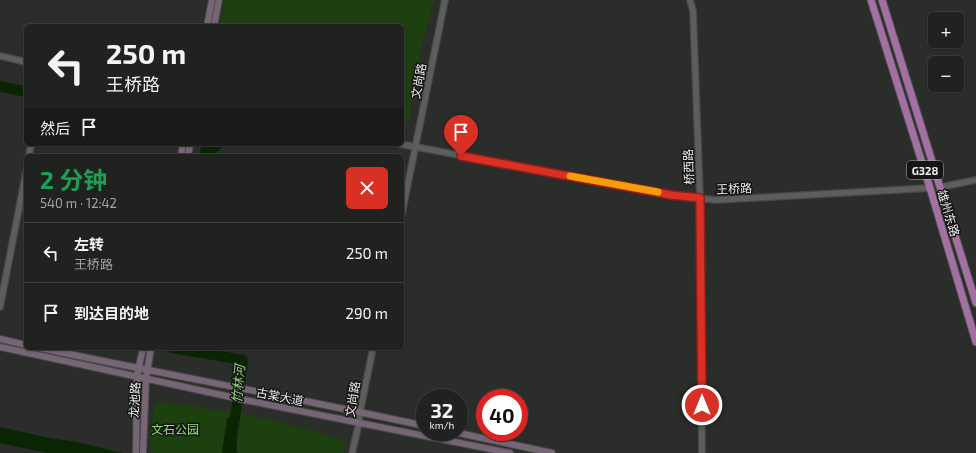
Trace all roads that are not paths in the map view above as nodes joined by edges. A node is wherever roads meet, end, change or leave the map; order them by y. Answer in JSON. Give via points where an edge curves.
{"nodes":[{"id":1,"x":212,"y":0,"type":"edge"},
{"id":2,"x":219,"y":0,"type":"edge"},
{"id":3,"x":445,"y":0,"type":"edge"},
{"id":4,"x":690,"y":0,"type":"edge"},
{"id":5,"x":871,"y":0,"type":"edge"},
{"id":6,"x":882,"y":0,"type":"edge"},
{"id":7,"x":207,"y":24,"type":"edge"},
{"id":8,"x":214,"y":24,"type":"edge"},
{"id":9,"x":0,"y":56,"type":"edge"},
{"id":10,"x":24,"y":62,"type":"edge"},
{"id":11,"x":404,"y":145,"type":"edge"},
{"id":12,"x":416,"y":147,"type":"junction"},
{"id":13,"x":976,"y":180,"type":"edge"},
{"id":14,"x":24,"y":182,"type":"edge"},
{"id":15,"x":930,"y":188,"type":"junction"},
{"id":16,"x":941,"y":188,"type":"junction"},
{"id":17,"x":700,"y":198,"type":"junction"},
{"id":18,"x":404,"y":204,"type":"edge"},
{"id":19,"x":976,"y":303,"type":"edge"},
{"id":20,"x":0,"y":307,"type":"edge"},
{"id":21,"x":0,"y":339,"type":"edge"},
{"id":22,"x":976,"y":342,"type":"edge"},
{"id":23,"x":24,"y":345,"type":"edge"},
{"id":24,"x":0,"y":348,"type":"edge"},
{"id":25,"x":49,"y":350,"type":"edge"},
{"id":26,"x":143,"y":350,"type":"edge"},
{"id":27,"x":151,"y":350,"type":"edge"},
{"id":28,"x":373,"y":350,"type":"edge"},
{"id":29,"x":138,"y":369,"type":"junction"},
{"id":30,"x":147,"y":370,"type":"junction"},
{"id":31,"x":138,"y":376,"type":"junction"},
{"id":32,"x":146,"y":378,"type":"junction"},
{"id":33,"x":360,"y":412,"type":"junction"},
{"id":34,"x":360,"y":423,"type":"junction"},
{"id":35,"x":416,"y":424,"type":"edge"},
{"id":36,"x":468,"y":435,"type":"edge"},
{"id":37,"x":489,"y":451,"type":"edge"},
{"id":38,"x":136,"y":453,"type":"edge"},
{"id":39,"x":143,"y":453,"type":"edge"},
{"id":40,"x":352,"y":453,"type":"edge"},
{"id":41,"x":510,"y":453,"type":"edge"},
{"id":42,"x":552,"y":453,"type":"edge"},
{"id":43,"x":702,"y":453,"type":"edge"}],
"edges":[{"from":1,"to":7,"type":"main road"},
{"from":2,"to":8,"type":"main road"},
{"from":3,"to":12,"type":"street","name":"文尚路"},
{"from":4,"to":17,"type":"street","name":"桥西路","via":[[693,11]]},
{"from":5,"to":15,"type":"highway","name":"雄州东路","number":"G328"},
{"from":6,"to":16,"type":"highway","name":"雄州东路","number":"G328"},
{"from":9,"to":10,"type":"street"},
{"from":11,"to":12,"type":"street","name":"王桥路"},
{"from":12,"to":17,"type":"street","name":"王桥路","via":[[671,195]]},
{"from":12,"to":18,"type":"street","name":"文尚路"},
{"from":13,"to":16,"type":"street"},
{"from":14,"to":20,"type":"street"},
{"from":15,"to":17,"type":"street","name":"王桥路","via":[[716,200]]},
{"from":15,"to":22,"type":"highway","name":"雄州东路","number":"G328"},
{"from":16,"to":19,"type":"highway","name":"雄州东路","number":"G328"},
{"from":17,"to":43,"type":"street","name":"桥西路"},
{"from":21,"to":23,"type":"main road"},
{"from":24,"to":31,"type":"main road","name":"古棠大道"},
{"from":25,"to":29,"type":"main road","name":"古棠大道"},
{"from":26,"to":29,"type":"main road","name":"龙池路"},
{"from":27,"to":30,"type":"main road","name":"龙池路"},
{"from":28,"to":33,"type":"street","name":"文尚路"},
{"from":29,"to":30,"type":"main road","name":"古棠大道"},
{"from":29,"to":31,"type":"main road","name":"龙池路"},
{"from":30,"to":32,"type":"main road","name":"龙池路"},
{"from":30,"to":33,"type":"main road","name":"古棠大道"},
{"from":31,"to":32,"type":"main road","name":"古棠大道"},
{"from":31,"to":38,"type":"main road","name":"龙池路"},
{"from":32,"to":34,"type":"main road","name":"古棠大道"},
{"from":32,"to":39,"type":"main road","name":"龙池路"},
{"from":33,"to":34,"type":"street","name":"文尚路"},
{"from":33,"to":35,"type":"main road","name":"古棠大道"},
{"from":34,"to":37,"type":"main road","name":"古棠大道"},
{"from":34,"to":40,"type":"street","name":"文尚路"},
{"from":36,"to":42,"type":"main road"},
{"from":37,"to":41,"type":"main road","name":"古棠大道"}]}
